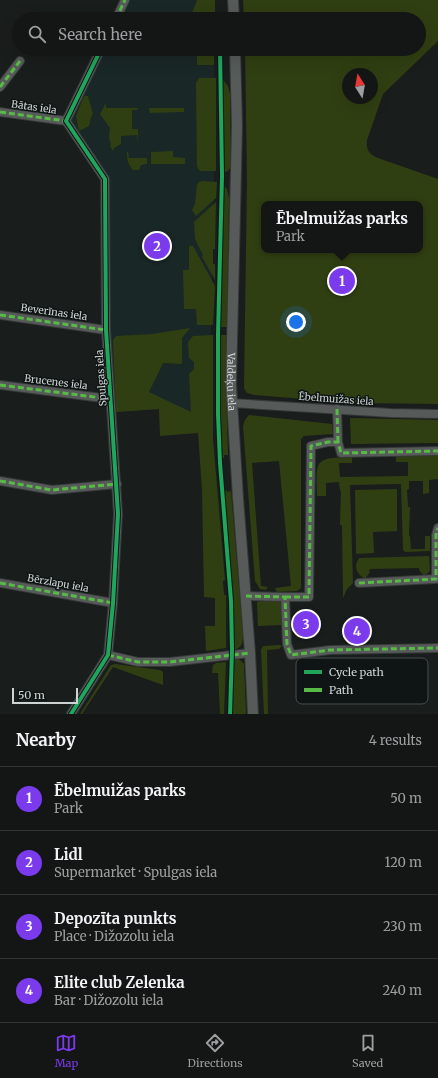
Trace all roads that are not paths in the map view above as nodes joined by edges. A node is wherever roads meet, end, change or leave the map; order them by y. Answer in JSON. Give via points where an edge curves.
{"nodes":[{"id":1,"x":126,"y":0,"type":"edge"},
{"id":2,"x":233,"y":0,"type":"edge"},
{"id":3,"x":120,"y":12,"type":"edge"},
{"id":4,"x":234,"y":12,"type":"edge"},
{"id":5,"x":97,"y":56,"type":"edge"},
{"id":6,"x":235,"y":56,"type":"edge"},
{"id":7,"x":20,"y":61,"type":"dead end"},
{"id":8,"x":0,"y":87,"type":"edge"},
{"id":9,"x":0,"y":112,"type":"edge"},
{"id":10,"x":66,"y":121,"type":"junction"},
{"id":11,"x":0,"y":315,"type":"edge"},
{"id":12,"x":106,"y":330,"type":"junction"},
{"id":13,"x":0,"y":386,"type":"edge"},
{"id":14,"x":110,"y":399,"type":"junction"},
{"id":15,"x":232,"y":403,"type":"junction"},
{"id":16,"x":337,"y":409,"type":"junction"},
{"id":17,"x":438,"y":414,"type":"edge"},
{"id":18,"x":338,"y":442,"type":"junction"},
{"id":19,"x":438,"y":451,"type":"edge"},
{"id":20,"x":0,"y":482,"type":"edge"},
{"id":21,"x":116,"y":484,"type":"junction"},
{"id":22,"x":438,"y":528,"type":"edge"},
{"id":23,"x":0,"y":583,"type":"edge"},
{"id":24,"x":359,"y":583,"type":"dead end"},
{"id":25,"x":246,"y":596,"type":"junction"},
{"id":26,"x":285,"y":597,"type":"junction"},
{"id":27,"x":113,"y":603,"type":"junction"},
{"id":28,"x":438,"y":648,"type":"edge"},
{"id":29,"x":250,"y":653,"type":"junction"},
{"id":30,"x":108,"y":655,"type":"junction"},
{"id":31,"x":71,"y":714,"type":"edge"},
{"id":32,"x":253,"y":714,"type":"edge"}],
"edges":[{"from":1,"to":3,"type":"street"},
{"from":2,"to":4,"type":"street"},
{"from":5,"to":10,"type":"street"},
{"from":6,"to":15,"type":"street","name":"Valdeķu iela"},
{"from":7,"to":8,"type":"street"},
{"from":9,"to":10,"type":"street","name":"Bātas iela"},
{"from":10,"to":12,"type":"street","name":"Spulgas iela","via":[[105,178]]},
{"from":11,"to":12,"type":"street","name":"Beverīnas iela"},
{"from":12,"to":14,"type":"street","name":"Spulgas iela"},
{"from":13,"to":14,"type":"street","name":"Brucenes iela"},
{"from":14,"to":21,"type":"street","name":"Spulgas iela"},
{"from":15,"to":16,"type":"street","name":"Ēbelmuižas iela"},
{"from":15,"to":25,"type":"street","name":"Valdeķu iela"},
{"from":16,"to":17,"type":"street","name":"Ēbelmuižas iela"},
{"from":16,"to":18,"type":"street"},
{"from":18,"to":19,"type":"street","via":[[341,453]]},
{"from":18,"to":26,"type":"street","via":[[311,446],[309,597]]},
{"from":20,"to":21,"type":"street","via":[[52,490]]},
{"from":21,"to":27,"type":"street","name":"Spulgas iela","via":[[118,514]]},
{"from":22,"to":24,"type":"street","via":[[436,579]]},
{"from":23,"to":27,"type":"street","name":"Bērzlapu iela"},
{"from":25,"to":26,"type":"street"},
{"from":25,"to":29,"type":"street","name":"Valdeķu iela"},
{"from":26,"to":28,"type":"street","via":[[287,644],[291,655],[330,650]]},
{"from":27,"to":30,"type":"street","name":"Spulgas iela"},
{"from":29,"to":30,"type":"street","via":[[170,662],[138,662]]},
{"from":29,"to":32,"type":"street","name":"Valdeķu iela"},
{"from":30,"to":31,"type":"street","name":"Spulgas iela"}]}
